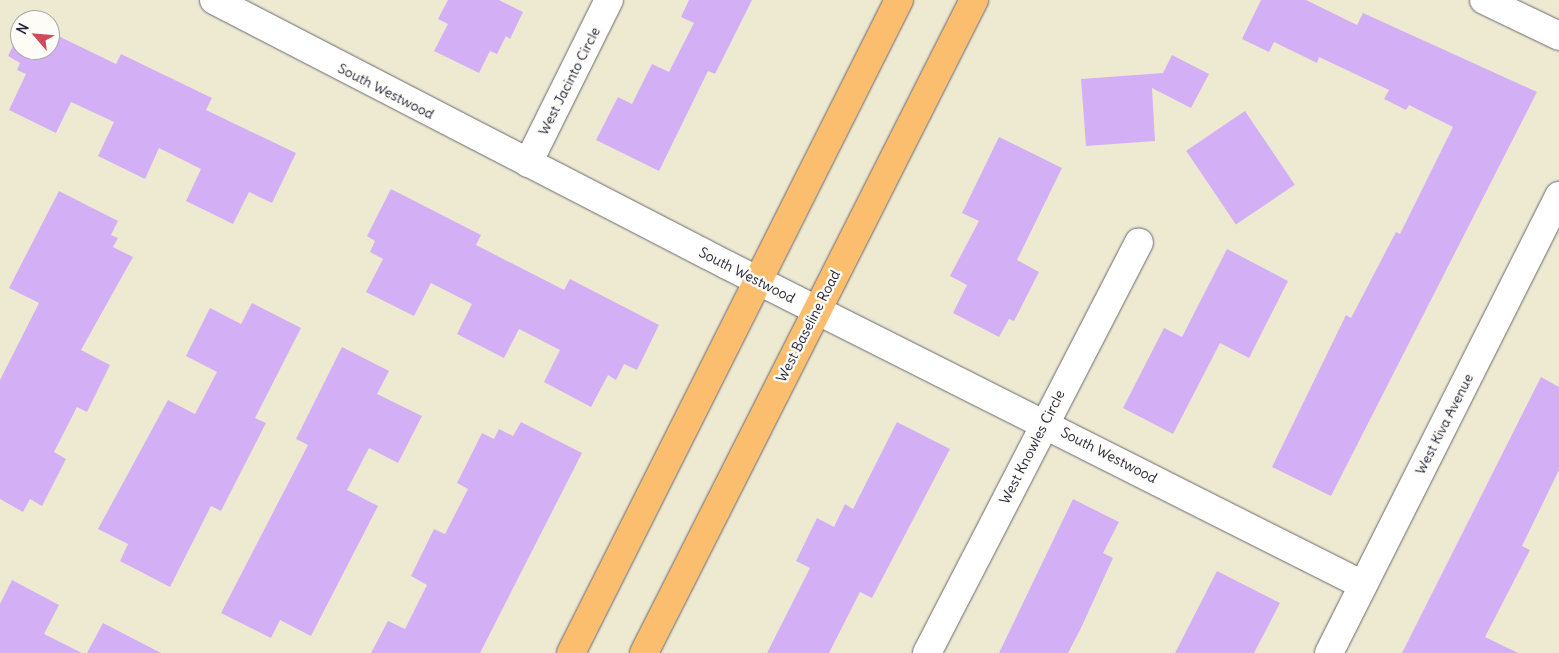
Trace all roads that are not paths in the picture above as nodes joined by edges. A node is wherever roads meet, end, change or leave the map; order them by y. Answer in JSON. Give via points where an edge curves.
{"nodes":[{"id":1,"x":214,"y":0,"type":"edge"},
{"id":2,"x":609,"y":0,"type":"edge"},
{"id":3,"x":899,"y":0,"type":"edge"},
{"id":4,"x":974,"y":0,"type":"edge"},
{"id":5,"x":1484,"y":0,"type":"edge"},
{"id":6,"x":1559,"y":36,"type":"edge"},
{"id":7,"x":528,"y":163,"type":"junction"},
{"id":8,"x":1559,"y":196,"type":"edge"},
{"id":9,"x":1139,"y":242,"type":"dead end"},
{"id":10,"x":758,"y":281,"type":"junction"},
{"id":11,"x":817,"y":310,"type":"junction"},
{"id":12,"x":1045,"y":422,"type":"junction"},
{"id":13,"x":1363,"y":585,"type":"junction"},
{"id":14,"x":571,"y":653,"type":"edge"},
{"id":15,"x":644,"y":653,"type":"edge"},
{"id":16,"x":927,"y":653,"type":"edge"},
{"id":17,"x":1329,"y":653,"type":"edge"}],
"edges":[{"from":1,"to":7,"type":"street","name":"South Westwood"},
{"from":2,"to":7,"type":"street","name":"West Jacinto Circle"},
{"from":3,"to":10,"type":"main road"},
{"from":4,"to":11,"type":"main road","name":"West Baseline Road"},
{"from":5,"to":6,"type":"street"},
{"from":7,"to":10,"type":"street","name":"South Westwood"},
{"from":8,"to":13,"type":"street","name":"West Kiva Avenue"},
{"from":9,"to":12,"type":"street","name":"West Knowles Circle"},
{"from":10,"to":11,"type":"street","name":"South Westwood"},
{"from":10,"to":14,"type":"main road"},
{"from":11,"to":12,"type":"street","name":"South Westwood"},
{"from":11,"to":15,"type":"main road","name":"West Baseline Road"},
{"from":12,"to":13,"type":"street","name":"South Westwood"},
{"from":12,"to":16,"type":"street","name":"West Knowles Circle"},
{"from":13,"to":17,"type":"street","name":"West Kiva Avenue"}]}
